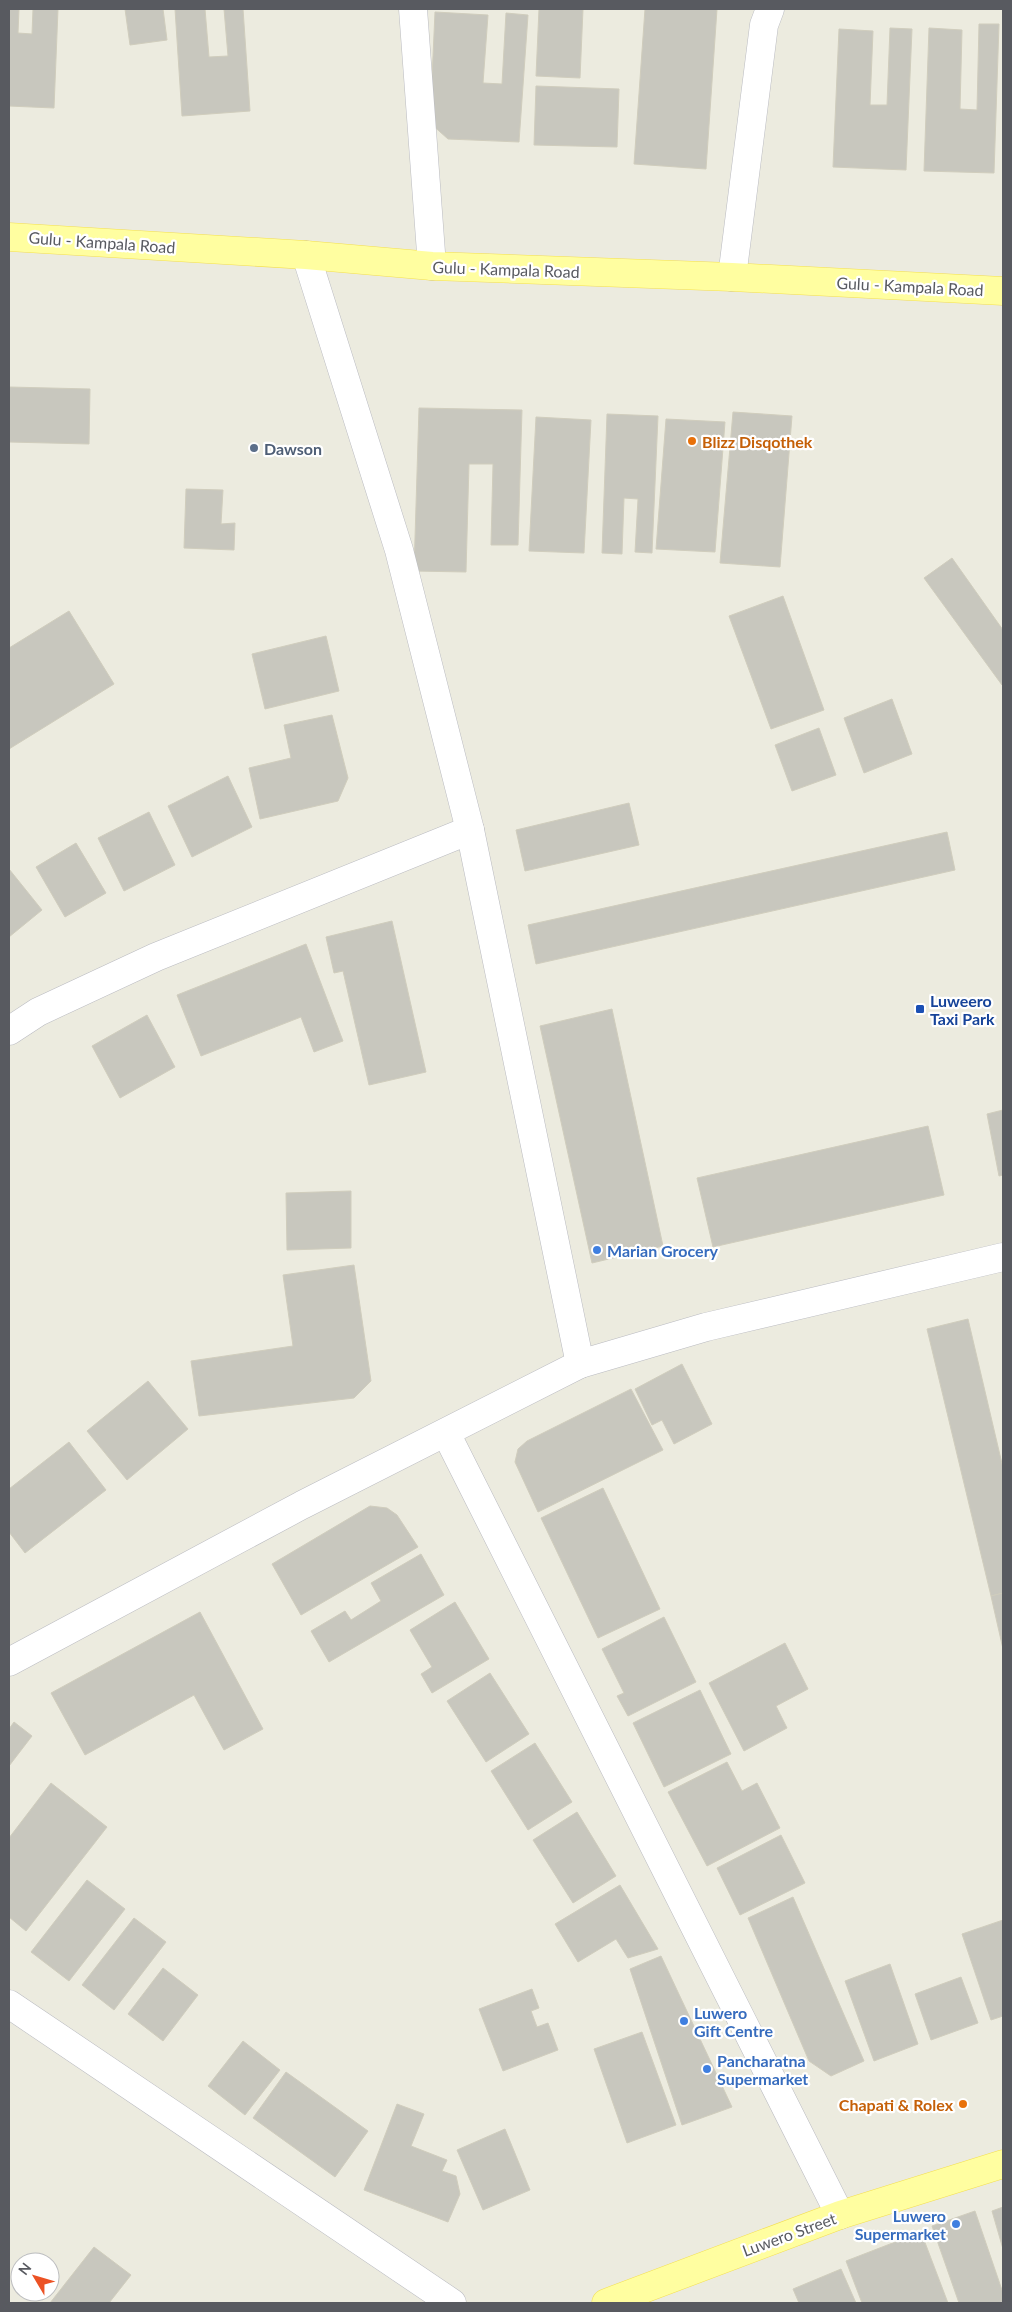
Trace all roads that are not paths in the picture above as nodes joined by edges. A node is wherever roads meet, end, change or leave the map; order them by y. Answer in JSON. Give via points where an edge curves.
{"nodes":[{"id":1,"x":413,"y":9,"type":"edge"},
{"id":2,"x":770,"y":9,"type":"edge"},
{"id":3,"x":9,"y":236,"type":"edge"},
{"id":4,"x":306,"y":255,"type":"junction"},
{"id":5,"x":432,"y":266,"type":"junction"},
{"id":6,"x":732,"y":277,"type":"junction"},
{"id":7,"x":1003,"y":291,"type":"edge"},
{"id":8,"x":470,"y":830,"type":"junction"},
{"id":9,"x":9,"y":1031,"type":"edge"},
{"id":10,"x":1003,"y":1258,"type":"edge"},
{"id":11,"x":580,"y":1364,"type":"junction"},
{"id":12,"x":446,"y":1433,"type":"junction"},
{"id":13,"x":9,"y":1662,"type":"edge"},
{"id":14,"x":9,"y":2004,"type":"edge"},
{"id":15,"x":1003,"y":2164,"type":"edge"},
{"id":16,"x":840,"y":2214,"type":"junction"},
{"id":17,"x":452,"y":2303,"type":"edge"},
{"id":18,"x":606,"y":2303,"type":"edge"}],
"edges":[{"from":1,"to":5,"type":"street"},
{"from":2,"to":6,"type":"street","via":[[764,25]]},
{"from":3,"to":4,"type":"main road","name":"Gulu - Kampala Road"},
{"from":4,"to":5,"type":"main road","name":"Gulu - Kampala Road"},
{"from":4,"to":8,"type":"street","via":[[399,550]]},
{"from":5,"to":6,"type":"main road","name":"Gulu - Kampala Road"},
{"from":6,"to":7,"type":"main road","name":"Gulu - Kampala Road"},
{"from":8,"to":9,"type":"street","via":[[156,957],[38,1012]]},
{"from":8,"to":11,"type":"street"},
{"from":10,"to":11,"type":"street","via":[[706,1327]]},
{"from":11,"to":12,"type":"street"},
{"from":12,"to":13,"type":"street","via":[[302,1505]]},
{"from":12,"to":16,"type":"street"},
{"from":14,"to":17,"type":"street"},
{"from":15,"to":16,"type":"main road","name":"Luwero Street"},
{"from":16,"to":18,"type":"main road","name":"Luwero Street"}]}
